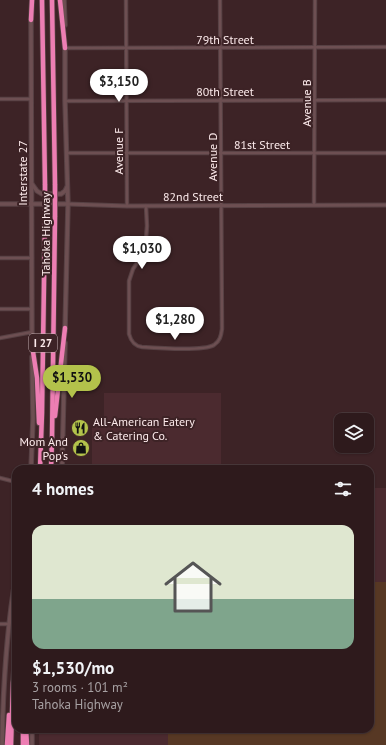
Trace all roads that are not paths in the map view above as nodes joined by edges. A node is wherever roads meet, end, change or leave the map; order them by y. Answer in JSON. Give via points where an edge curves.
{"nodes":[{"id":1,"x":31,"y":0,"type":"edge"},
{"id":2,"x":42,"y":0,"type":"edge"},
{"id":3,"x":52,"y":0,"type":"edge"},
{"id":4,"x":60,"y":0,"type":"edge"},
{"id":5,"x":64,"y":0,"type":"edge"},
{"id":6,"x":126,"y":0,"type":"edge"},
{"id":7,"x":220,"y":0,"type":"edge"},
{"id":8,"x":315,"y":0,"type":"edge"},
{"id":9,"x":31,"y":20,"type":"joint"},
{"id":10,"x":315,"y":47,"type":"junction"},
{"id":11,"x":386,"y":47,"type":"edge"},
{"id":12,"x":65,"y":48,"type":"junction"},
{"id":13,"x":126,"y":48,"type":"junction"},
{"id":14,"x":221,"y":48,"type":"junction"},
{"id":15,"x":0,"y":99,"type":"edge"},
{"id":16,"x":31,"y":99,"type":"junction"},
{"id":17,"x":65,"y":100,"type":"junction"},
{"id":18,"x":127,"y":100,"type":"junction"},
{"id":19,"x":221,"y":100,"type":"junction"},
{"id":20,"x":315,"y":100,"type":"junction"},
{"id":21,"x":386,"y":100,"type":"edge"},
{"id":22,"x":386,"y":152,"type":"edge"},
{"id":23,"x":67,"y":153,"type":"junction"},
{"id":24,"x":127,"y":153,"type":"junction"},
{"id":25,"x":221,"y":153,"type":"junction"},
{"id":26,"x":315,"y":153,"type":"junction"},
{"id":27,"x":32,"y":183,"type":"junction"},
{"id":28,"x":68,"y":185,"type":"junction"},
{"id":29,"x":0,"y":204,"type":"edge"},
{"id":30,"x":32,"y":204,"type":"junction"},
{"id":31,"x":68,"y":204,"type":"junction"},
{"id":32,"x":386,"y":205,"type":"edge"},
{"id":33,"x":127,"y":206,"type":"junction"},
{"id":34,"x":146,"y":206,"type":"junction"},
{"id":35,"x":221,"y":206,"type":"junction"},
{"id":36,"x":314,"y":206,"type":"junction"},
{"id":37,"x":0,"y":258,"type":"edge"},
{"id":38,"x":32,"y":258,"type":"junction"},
{"id":39,"x":0,"y":309,"type":"edge"},
{"id":40,"x":32,"y":309,"type":"junction"},
{"id":41,"x":66,"y":328,"type":"junction"},
{"id":42,"x":32,"y":332,"type":"junction"},
{"id":43,"x":0,"y":338,"type":"edge"},
{"id":44,"x":32,"y":345,"type":"junction"},
{"id":45,"x":52,"y":440,"type":"junction"},
{"id":46,"x":42,"y":441,"type":"junction"},
{"id":47,"x":31,"y":465,"type":"edge"},
{"id":48,"x":40,"y":465,"type":"edge"},
{"id":49,"x":51,"y":465,"type":"edge"},
{"id":50,"x":62,"y":465,"type":"edge"},
{"id":51,"x":0,"y":478,"type":"edge"},
{"id":52,"x":12,"y":481,"type":"edge"},
{"id":53,"x":12,"y":600,"type":"edge"},
{"id":54,"x":0,"y":624,"type":"edge"},
{"id":55,"x":8,"y":624,"type":"junction"},
{"id":56,"x":12,"y":696,"type":"edge"},
{"id":57,"x":12,"y":716,"type":"edge"},
{"id":58,"x":24,"y":733,"type":"edge"},
{"id":59,"x":25,"y":733,"type":"edge"},
{"id":60,"x":32,"y":733,"type":"edge"},
{"id":61,"x":2,"y":745,"type":"edge"},
{"id":62,"x":7,"y":745,"type":"edge"},
{"id":63,"x":11,"y":745,"type":"edge"},
{"id":64,"x":23,"y":745,"type":"edge"},
{"id":65,"x":27,"y":745,"type":"edge"},
{"id":66,"x":32,"y":745,"type":"edge"}],
"edges":[{"from":1,"to":9,"type":"highway"},
{"from":2,"to":46,"type":"highway","name":"Tahoka Highway","number":"I 27","bridge":true,"via":[[45,185]]},
{"from":3,"to":45,"type":"highway","name":"Tahoka Highway","number":"I 27","bridge":true,"via":[[55,185]]},
{"from":4,"to":12,"type":"highway"},
{"from":5,"to":12,"type":"main road"},
{"from":6,"to":13,"type":"street","name":"Avenue F"},
{"from":7,"to":14,"type":"street","name":"Avenue D"},
{"from":8,"to":10,"type":"street","name":"Avenue B"},
{"from":9,"to":16,"type":"main road","name":"Interstate 27"},
{"from":10,"to":11,"type":"street","name":"79th Street"},
{"from":10,"to":14,"type":"street","name":"79th Street"},
{"from":10,"to":20,"type":"street","name":"Avenue B"},
{"from":12,"to":13,"type":"street","name":"79th Street"},
{"from":12,"to":17,"type":"main road"},
{"from":13,"to":14,"type":"street","name":"79th Street"},
{"from":13,"to":18,"type":"street","name":"Avenue F"},
{"from":14,"to":19,"type":"street","name":"Avenue D"},
{"from":15,"to":16,"type":"street"},
{"from":16,"to":27,"type":"main road","name":"Interstate 27"},
{"from":17,"to":18,"type":"street","name":"80th Street"},
{"from":17,"to":23,"type":"main road"},
{"from":18,"to":19,"type":"street","name":"80th Street"},
{"from":18,"to":24,"type":"street","name":"Avenue F"},
{"from":19,"to":20,"type":"street","name":"80th Street"},
{"from":19,"to":25,"type":"street","name":"Avenue D"},
{"from":20,"to":21,"type":"street","name":"80th Street"},
{"from":20,"to":26,"type":"street","name":"Avenue B"},
{"from":22,"to":26,"type":"street","name":"81st Street"},
{"from":23,"to":24,"type":"street","name":"81st Street"},
{"from":23,"to":28,"type":"main road"},
{"from":24,"to":25,"type":"street","name":"81st Street"},
{"from":24,"to":33,"type":"street","name":"Avenue F"},
{"from":25,"to":26,"type":"street","name":"81st Street"},
{"from":25,"to":35,"type":"street","name":"Avenue D"},
{"from":26,"to":36,"type":"street","name":"Avenue B"},
{"from":27,"to":28,"type":"main road","via":[[38,193],[48,195],[63,193]]},
{"from":27,"to":30,"type":"main road","name":"Interstate 27"},
{"from":28,"to":31,"type":"main road"},
{"from":29,"to":30,"type":"main road","name":"82nd Street"},
{"from":30,"to":31,"type":"main road","name":"82nd Street"},
{"from":30,"to":38,"type":"main road","name":"Interstate 27"},
{"from":31,"to":33,"type":"street","name":"82nd Street"},
{"from":31,"to":41,"type":"main road"},
{"from":32,"to":36,"type":"street","name":"82nd Street"},
{"from":33,"to":34,"type":"street","name":"82nd Street"},
{"from":34,"to":35,"type":"street","name":"82nd Street"},
{"from":34,"to":35,"type":"street","name":"Avenue D","via":[[145,251],[128,281],[129,336],[136,346],[147,348],[207,347],[214,345],[220,338]]},
{"from":35,"to":36,"type":"street","name":"82nd Street"},
{"from":37,"to":38,"type":"street"},
{"from":38,"to":40,"type":"main road","name":"Interstate 27"},
{"from":39,"to":40,"type":"street"},
{"from":40,"to":42,"type":"main road","name":"Interstate 27"},
{"from":41,"to":45,"type":"highway"},
{"from":41,"to":50,"type":"main road"},
{"from":42,"to":43,"type":"street"},
{"from":42,"to":44,"type":"main road","name":"Interstate 27"},
{"from":44,"to":46,"type":"highway"},
{"from":44,"to":47,"type":"main road"},
{"from":45,"to":49,"type":"highway","name":"Tahoka Highway","number":"I 27"},
{"from":46,"to":48,"type":"highway","name":"Tahoka Highway","number":"I 27"},
{"from":51,"to":52,"type":"street"},
{"from":53,"to":55,"type":"main road"},
{"from":54,"to":55,"type":"street"},
{"from":55,"to":61,"type":"main road"},
{"from":56,"to":62,"type":"highway"},
{"from":57,"to":63,"type":"highway"},
{"from":58,"to":64,"type":"highway"},
{"from":59,"to":65,"type":"highway"},
{"from":60,"to":66,"type":"main road"}]}
